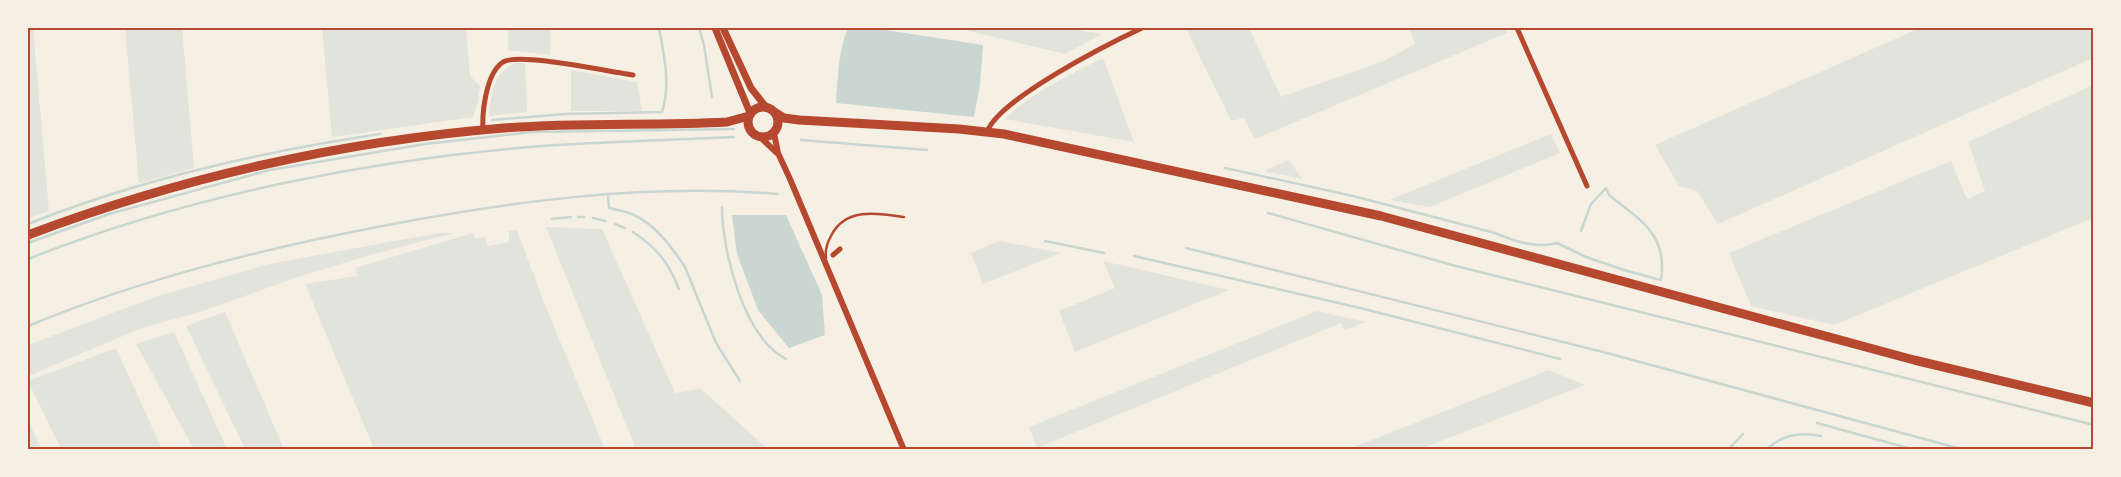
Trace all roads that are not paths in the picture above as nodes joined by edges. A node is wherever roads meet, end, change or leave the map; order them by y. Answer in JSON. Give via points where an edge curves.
{"nodes":[{"id":1,"x":716,"y":28,"type":"edge"},
{"id":2,"x":723,"y":28,"type":"edge"},
{"id":3,"x":1142,"y":28,"type":"edge"},
{"id":4,"x":1517,"y":28,"type":"edge"},
{"id":5,"x":633,"y":76,"type":"dead end"},
{"id":6,"x":766,"y":107,"type":"junction"},
{"id":7,"x":776,"y":113,"type":"junction"},
{"id":8,"x":750,"y":115,"type":"junction"},
{"id":9,"x":799,"y":120,"type":"junction"},
{"id":10,"x":727,"y":122,"type":"junction"},
{"id":11,"x":749,"y":128,"type":"junction"},
{"id":12,"x":776,"y":129,"type":"junction"},
{"id":13,"x":483,"y":130,"type":"junction"},
{"id":14,"x":987,"y":133,"type":"junction"},
{"id":15,"x":759,"y":136,"type":"junction"},
{"id":16,"x":778,"y":153,"type":"junction"},
{"id":17,"x":1587,"y":186,"type":"dead end"},
{"id":18,"x":904,"y":218,"type":"dead end"},
{"id":19,"x":28,"y":235,"type":"edge"},
{"id":20,"x":840,"y":249,"type":"dead end"},
{"id":21,"x":833,"y":255,"type":"dead end"},
{"id":22,"x":830,"y":274,"type":"junction"},
{"id":23,"x":2094,"y":403,"type":"edge"},
{"id":24,"x":904,"y":450,"type":"edge"}],
"edges":[{"from":1,"to":8,"type":"main road"},
{"from":2,"to":6,"type":"main road","via":[[751,88]]},
{"from":3,"to":14,"type":"street","via":[[1024,93],[994,120]]},
{"from":4,"to":17,"type":"street"},
{"from":5,"to":13,"type":"street","via":[[533,59],[504,61],[488,82]]},
{"from":6,"to":7,"type":"highway"},
{"from":6,"to":8,"type":"highway","via":[[757,108]]},
{"from":7,"to":9,"type":"highway"},
{"from":7,"to":12,"type":"highway"},
{"from":8,"to":10,"type":"highway"},
{"from":8,"to":11,"type":"highway"},
{"from":9,"to":12,"type":"highway"},
{"from":9,"to":14,"type":"highway"},
{"from":10,"to":11,"type":"highway"},
{"from":10,"to":13,"type":"highway","via":[[557,125]]},
{"from":11,"to":15,"type":"highway"},
{"from":12,"to":15,"type":"highway","via":[[765,137]]},
{"from":12,"to":16,"type":"street"},
{"from":13,"to":19,"type":"highway","via":[[313,155],[235,171],[129,200]]},
{"from":14,"to":23,"type":"highway","via":[[1004,134],[1381,216],[1905,357]]},
{"from":15,"to":16,"type":"street"},
{"from":16,"to":22,"type":"street"},
{"from":18,"to":22,"type":"lane","via":[[874,212],[852,216],[837,226],[826,249]]},
{"from":20,"to":21,"type":"street"},
{"from":22,"to":24,"type":"street"}]}
